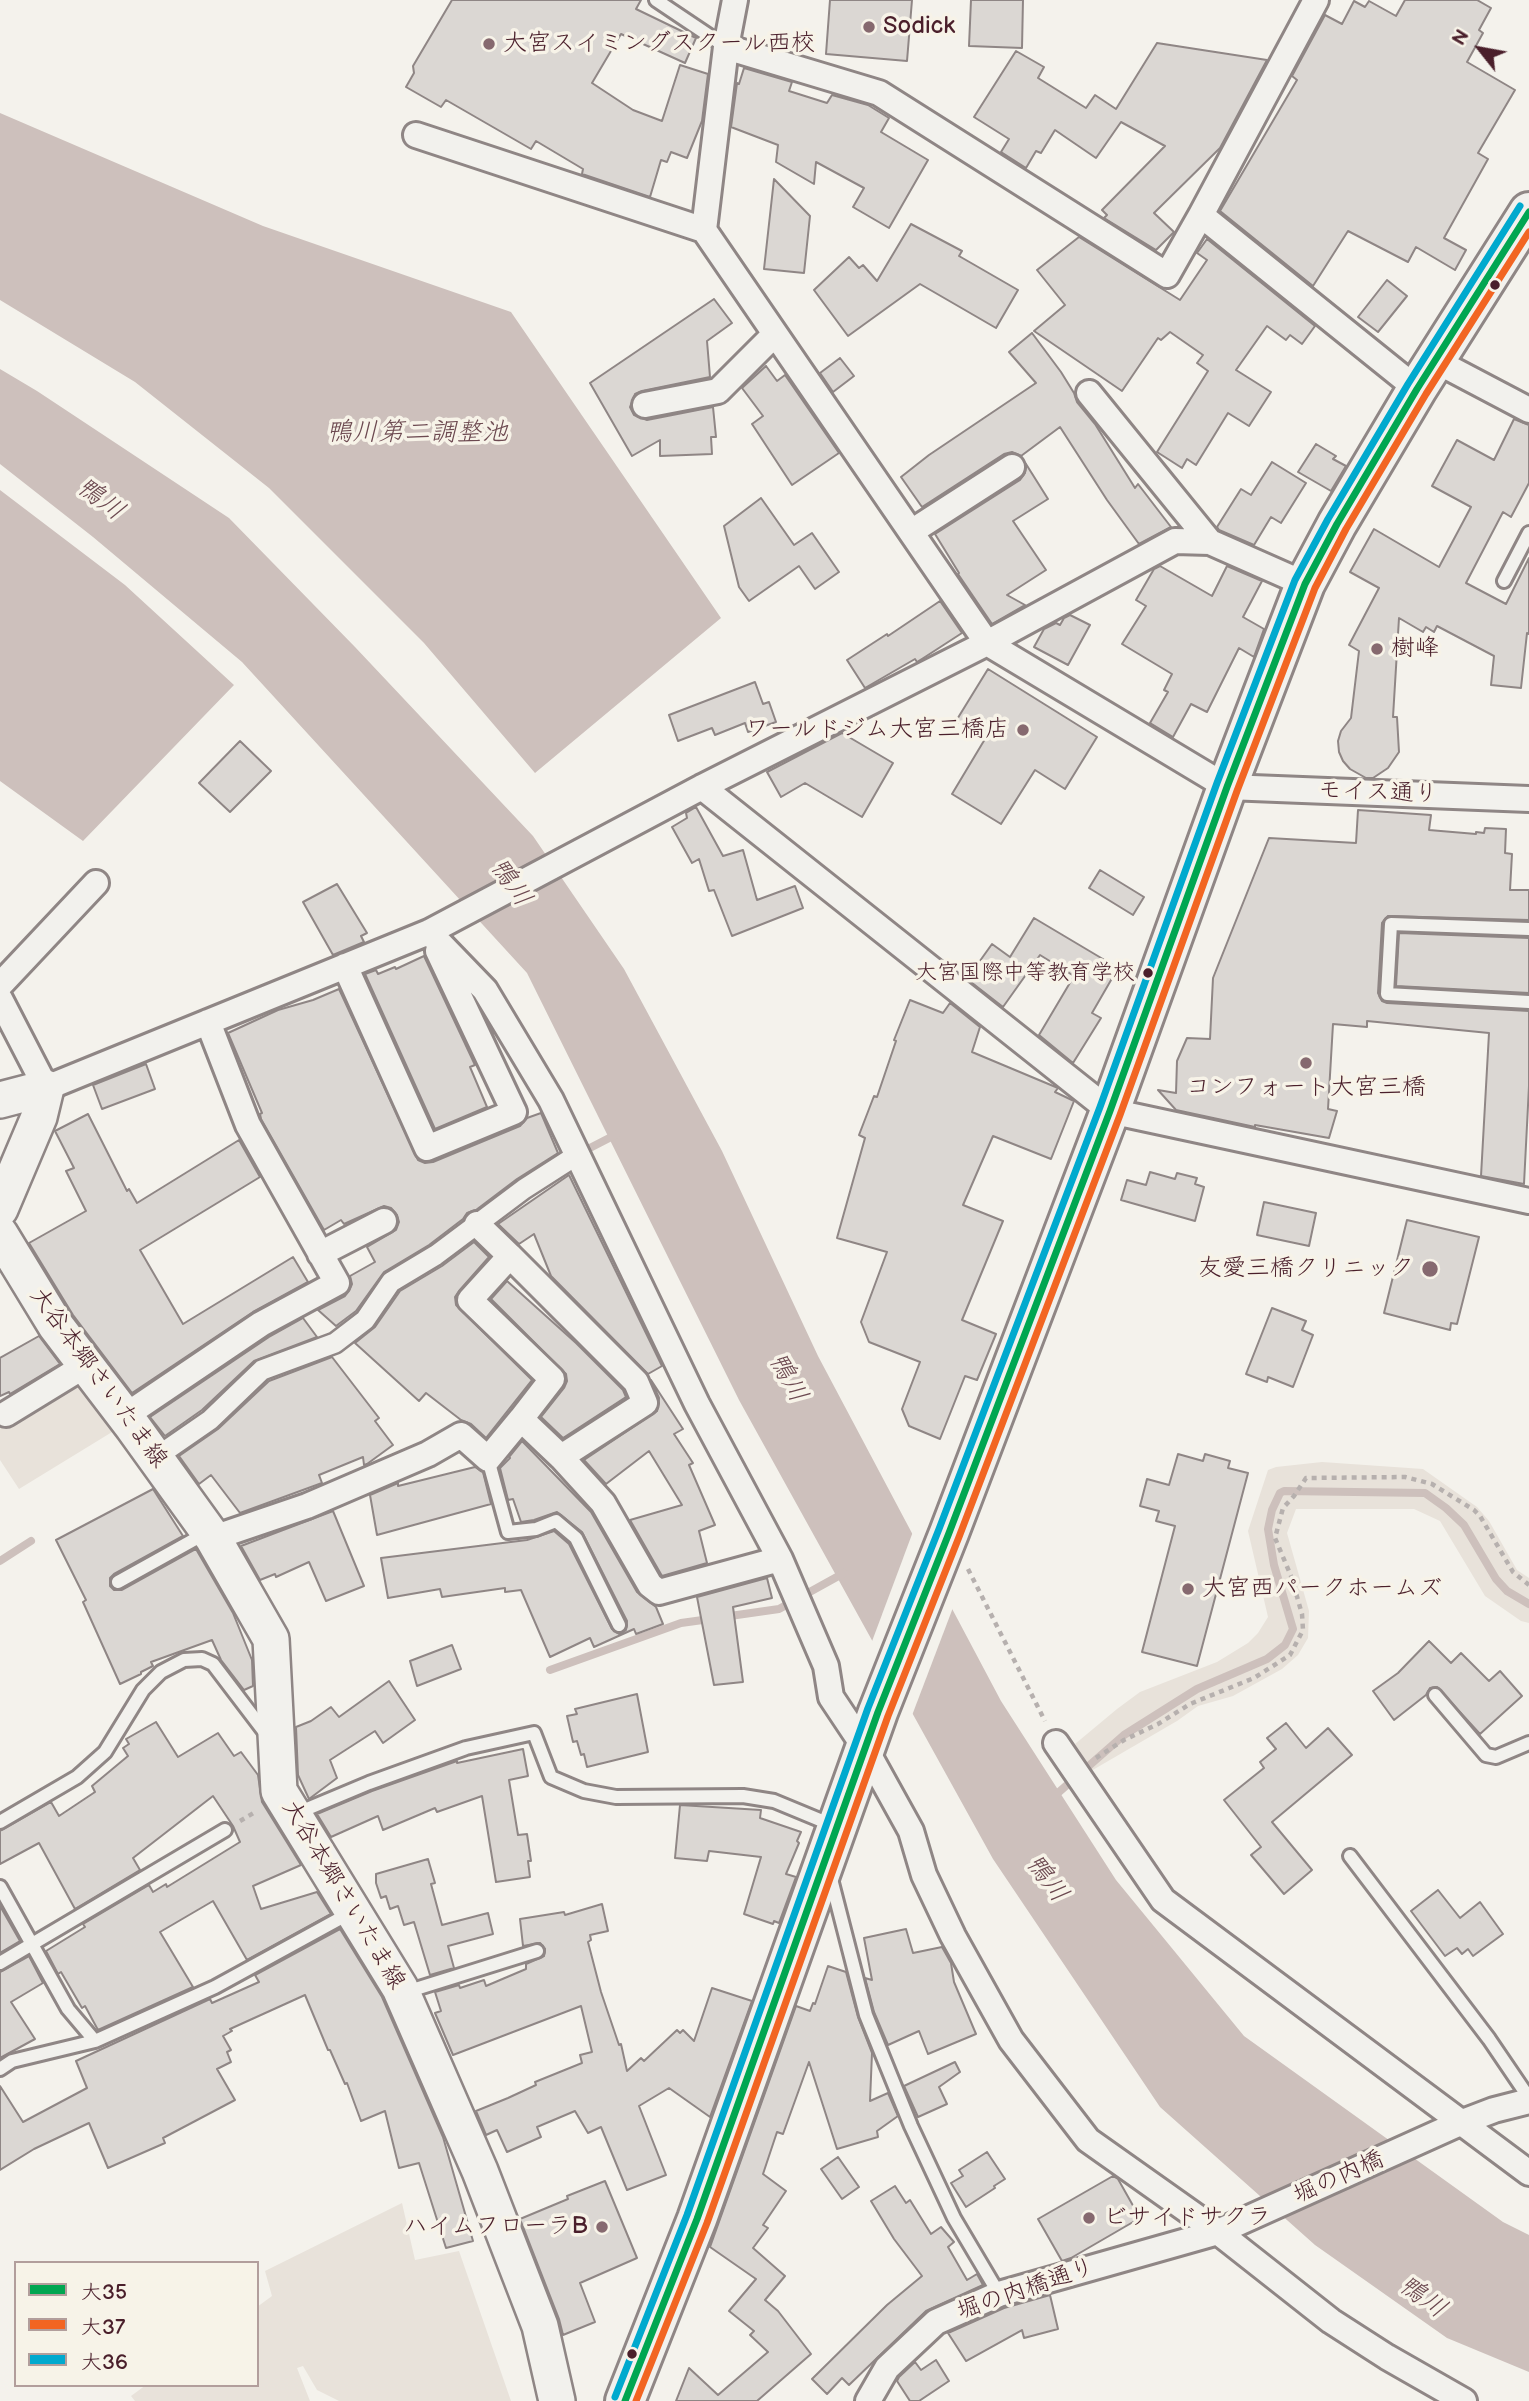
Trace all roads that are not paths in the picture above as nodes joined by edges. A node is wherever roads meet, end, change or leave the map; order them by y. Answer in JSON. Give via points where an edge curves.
{"nodes":[{"id":1,"x":656,"y":0,"type":"edge"},
{"id":2,"x":735,"y":0,"type":"edge"},
{"id":3,"x":1316,"y":0,"type":"edge"},
{"id":4,"x":726,"y":47,"type":"junction"},
{"id":5,"x":416,"y":135,"type":"dead end"},
{"id":6,"x":1529,"y":212,"type":"edge"},
{"id":7,"x":1201,"y":215,"type":"junction"},
{"id":8,"x":704,"y":230,"type":"junction"},
{"id":9,"x":775,"y":334,"type":"junction"},
{"id":10,"x":1427,"y":375,"type":"junction"},
{"id":11,"x":1089,"y":393,"type":"dead end"},
{"id":12,"x":645,"y":405,"type":"dead end"},
{"id":13,"x":1529,"y":410,"type":"edge"},
{"id":14,"x":1012,"y":467,"type":"dead end"},
{"id":15,"x":911,"y":532,"type":"junction"},
{"id":16,"x":1529,"y":533,"type":"edge"},
{"id":17,"x":1210,"y":542,"type":"junction"},
{"id":18,"x":1504,"y":581,"type":"dead end"},
{"id":19,"x":1306,"y":584,"type":"junction"},
{"id":20,"x":987,"y":643,"type":"junction"},
{"id":21,"x":702,"y":787,"type":"junction"},
{"id":22,"x":1227,"y":787,"type":"junction"},
{"id":23,"x":1529,"y":799,"type":"edge"},
{"id":24,"x":96,"y":883,"type":"dead end"},
{"id":25,"x":434,"y":929,"type":"junction"},
{"id":26,"x":1529,"y":929,"type":"edge"},
{"id":27,"x":345,"y":966,"type":"junction"},
{"id":28,"x":0,"y":985,"type":"edge"},
{"id":29,"x":0,"y":999,"type":"edge"},
{"id":30,"x":1529,"y":1002,"type":"edge"},
{"id":31,"x":208,"y":1022,"type":"junction"},
{"id":32,"x":46,"y":1088,"type":"junction"},
{"id":33,"x":0,"y":1100,"type":"edge"},
{"id":34,"x":1110,"y":1111,"type":"junction"},
{"id":35,"x":577,"y":1155,"type":"junction"},
{"id":36,"x":1529,"y":1201,"type":"edge"},
{"id":37,"x":0,"y":1209,"type":"edge"},
{"id":38,"x":384,"y":1221,"type":"dead end"},
{"id":39,"x":477,"y":1224,"type":"junction"},
{"id":40,"x":0,"y":1234,"type":"edge"},
{"id":41,"x":320,"y":1254,"type":"junction"},
{"id":42,"x":510,"y":1256,"type":"junction"},
{"id":43,"x":86,"y":1366,"type":"junction"},
{"id":44,"x":6,"y":1414,"type":"dead end"},
{"id":45,"x":125,"y":1416,"type":"junction"},
{"id":46,"x":521,"y":1419,"type":"junction"},
{"id":47,"x":561,"y":1457,"type":"junction"},
{"id":48,"x":155,"y":1458,"type":"junction"},
{"id":49,"x":488,"y":1458,"type":"junction"},
{"id":50,"x":211,"y":1535,"type":"junction"},
{"id":51,"x":780,"y":1559,"type":"junction"},
{"id":52,"x":118,"y":1582,"type":"dead end"},
{"id":53,"x":619,"y":1625,"type":"dead end"},
{"id":54,"x":1435,"y":1695,"type":"dead end"},
{"id":55,"x":1056,"y":1743,"type":"road end"},
{"id":56,"x":1529,"y":1743,"type":"edge"},
{"id":57,"x":277,"y":1748,"type":"junction"},
{"id":58,"x":865,"y":1748,"type":"junction"},
{"id":59,"x":294,"y":1814,"type":"junction"},
{"id":60,"x":0,"y":1822,"type":"edge"},
{"id":61,"x":225,"y":1830,"type":"dead end"},
{"id":62,"x":832,"y":1844,"type":"junction"},
{"id":63,"x":1350,"y":1856,"type":"dead end"},
{"id":64,"x":0,"y":1887,"type":"edge"},
{"id":65,"x":352,"y":1912,"type":"junction"},
{"id":66,"x":33,"y":1945,"type":"junction"},
{"id":67,"x":537,"y":1951,"type":"dead end"},
{"id":68,"x":0,"y":1963,"type":"edge"},
{"id":69,"x":402,"y":1994,"type":"junction"},
{"id":70,"x":95,"y":2042,"type":"junction"},
{"id":71,"x":0,"y":2069,"type":"edge"},
{"id":72,"x":1529,"y":2100,"type":"edge"},
{"id":73,"x":1453,"y":2126,"type":"junction"},
{"id":74,"x":1529,"y":2173,"type":"edge"},
{"id":75,"x":1225,"y":2229,"type":"junction"},
{"id":76,"x":999,"y":2294,"type":"junction"},
{"id":77,"x":557,"y":2401,"type":"edge"},
{"id":78,"x":625,"y":2401,"type":"edge"},
{"id":79,"x":868,"y":2401,"type":"edge"},
{"id":80,"x":1464,"y":2401,"type":"edge"}],
"edges":[{"from":1,"to":4,"type":"lane"},
{"from":2,"to":4,"type":"street"},
{"from":3,"to":7,"type":"street"},
{"from":4,"to":7,"type":"street","via":[[879,93],[1167,275]]},
{"from":4,"to":8,"type":"street"},
{"from":5,"to":8,"type":"street"},
{"from":6,"to":10,"type":"main road"},
{"from":7,"to":10,"type":"street"},
{"from":8,"to":9,"type":"street"},
{"from":9,"to":12,"type":"street","via":[[718,391]]},
{"from":9,"to":15,"type":"street"},
{"from":10,"to":13,"type":"street"},
{"from":10,"to":19,"type":"main road"},
{"from":11,"to":17,"type":"street"},
{"from":14,"to":15,"type":"street"},
{"from":15,"to":20,"type":"street"},
{"from":16,"to":18,"type":"lane"},
{"from":17,"to":19,"type":"street"},
{"from":17,"to":20,"type":"street","via":[[1175,541]]},
{"from":19,"to":22,"type":"main road"},
{"from":20,"to":21,"type":"street"},
{"from":20,"to":22,"type":"street"},
{"from":21,"to":25,"type":"street"},
{"from":21,"to":34,"type":"street"},
{"from":22,"to":23,"type":"street","name":"モイス通り"},
{"from":22,"to":34,"type":"main road"},
{"from":24,"to":28,"type":"street"},
{"from":25,"to":27,"type":"street"},
{"from":25,"to":27,"type":"street","via":[[514,1112],[427,1148]]},
{"from":25,"to":35,"type":"street","via":[[485,990],[551,1100]]},
{"from":26,"to":30,"type":"lane","via":[[1391,924],[1387,994]]},
{"from":27,"to":31,"type":"street"},
{"from":29,"to":32,"type":"street"},
{"from":31,"to":32,"type":"street"},
{"from":31,"to":41,"type":"street","via":[[248,1125]]},
{"from":32,"to":33,"type":"main road"},
{"from":32,"to":37,"type":"main road","via":[[39,1117]]},
{"from":34,"to":36,"type":"street"},
{"from":34,"to":58,"type":"main road"},
{"from":35,"to":39,"type":"street"},
{"from":35,"to":51,"type":"street","via":[[697,1404]]},
{"from":38,"to":41,"type":"street"},
{"from":39,"to":42,"type":"street"},
{"from":39,"to":48,"type":"street","via":[[391,1282],[365,1320],[335,1343],[262,1370],[210,1420]]},
{"from":40,"to":43,"type":"main road","name":"大谷本郷さいたま線"},
{"from":41,"to":45,"type":"street","via":[[337,1283],[261,1324]]},
{"from":42,"to":46,"type":"street","via":[[470,1300],[552,1379]]},
{"from":42,"to":47,"type":"street","via":[[636,1381],[645,1403]]},
{"from":43,"to":44,"type":"street"},
{"from":43,"to":45,"type":"main road","name":"大谷本郷さいたま線"},
{"from":45,"to":48,"type":"main road","name":"大谷本郷さいたま線"},
{"from":46,"to":47,"type":"street"},
{"from":46,"to":49,"type":"street"},
{"from":47,"to":51,"type":"street","via":[[603,1503],[650,1585],[659,1592]]},
{"from":48,"to":50,"type":"main road","name":"大谷本郷さいたま線"},
{"from":49,"to":50,"type":"street","via":[[461,1435],[428,1454],[306,1506]]},
{"from":49,"to":53,"type":"lane","via":[[508,1532],[556,1521],[576,1538]]},
{"from":50,"to":52,"type":"lane"},
{"from":50,"to":57,"type":"main road","name":"大谷本郷さいたま線","via":[[271,1639]]},
{"from":51,"to":58,"type":"street","via":[[826,1666],[831,1697]]},
{"from":54,"to":56,"type":"lane","via":[[1486,1755],[1496,1757]]},
{"from":55,"to":73,"type":"street","via":[[1163,1900]]},
{"from":57,"to":59,"type":"main road","name":"大谷本郷さいたま線","via":[[279,1790]]},
{"from":57,"to":60,"type":"lane","via":[[213,1664],[184,1660],[161,1672],[143,1690],[105,1752],[77,1777]]},
{"from":58,"to":62,"type":"main road"},
{"from":58,"to":75,"type":"street","via":[[911,1831],[924,1875],[953,1936],[1011,2040],[1088,2140]]},
{"from":59,"to":62,"type":"lane","via":[[466,1748],[534,1733],[551,1777],[584,1791],[616,1797],[743,1796],[774,1801]]},
{"from":59,"to":65,"type":"main road","name":"大谷本郷さいたま線"},
{"from":61,"to":66,"type":"lane"},
{"from":62,"to":76,"type":"lane","via":[[866,2015],[949,2206]]},
{"from":62,"to":78,"type":"main road","via":[[697,2219]]},
{"from":63,"to":72,"type":"lane","via":[[1489,2039]]},
{"from":64,"to":66,"type":"lane"},
{"from":65,"to":69,"type":"main road","name":"大谷本郷さいたま線"},
{"from":65,"to":70,"type":"lane","via":[[215,1987]]},
{"from":66,"to":68,"type":"lane"},
{"from":66,"to":70,"type":"lane","via":[[68,2009]]},
{"from":67,"to":69,"type":"lane"},
{"from":69,"to":77,"type":"main road","name":"大谷本郷さいたま線","via":[[480,2171],[535,2313]]},
{"from":70,"to":71,"type":"lane"},
{"from":72,"to":73,"type":"street"},
{"from":73,"to":74,"type":"street"},
{"from":73,"to":75,"type":"street","name":"堀の内橋"},
{"from":75,"to":76,"type":"street","name":"堀の内橋通り"},
{"from":75,"to":80,"type":"street","via":[[1331,2321]]},
{"from":76,"to":79,"type":"street","name":"堀の内橋通り","via":[[936,2322],[887,2368]]}]}
